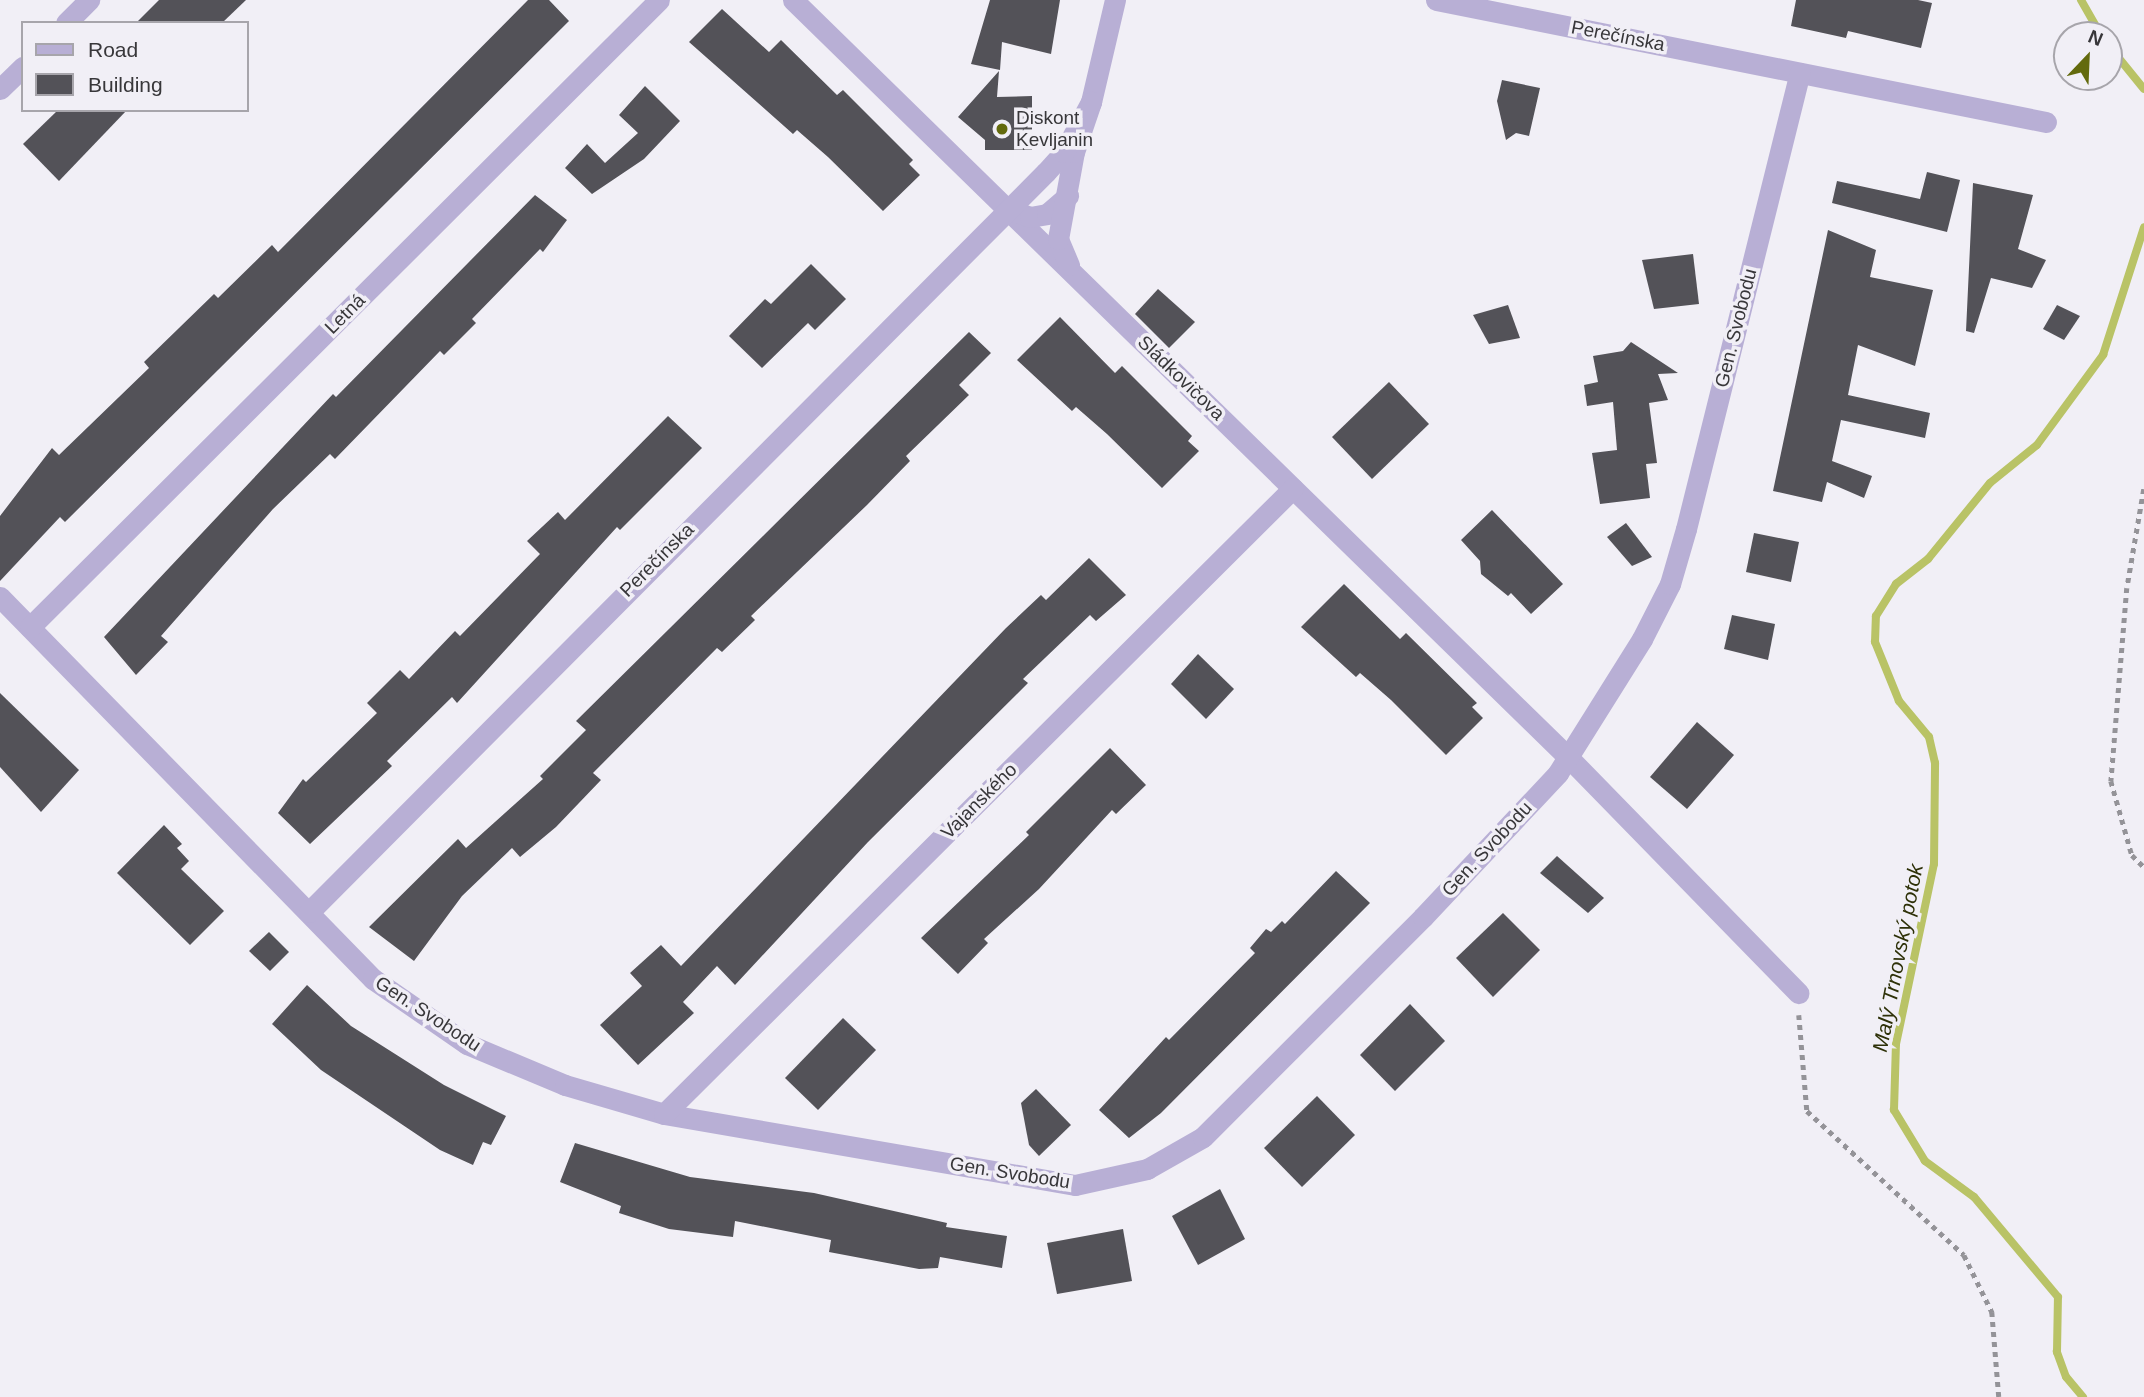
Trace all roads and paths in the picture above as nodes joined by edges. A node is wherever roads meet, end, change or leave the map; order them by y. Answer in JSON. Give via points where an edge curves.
{"nodes":[{"id":1,"x":89,"y":0,"type":"edge"},
{"id":2,"x":659,"y":0,"type":"edge"},
{"id":3,"x":793,"y":0,"type":"edge"},
{"id":4,"x":1115,"y":0,"type":"edge"},
{"id":5,"x":1436,"y":0,"type":"edge"},
{"id":6,"x":68,"y":21,"type":"edge"},
{"id":7,"x":21,"y":68,"type":"edge"},
{"id":8,"x":1800,"y":73,"type":"junction"},
{"id":9,"x":0,"y":89,"type":"edge"},
{"id":10,"x":1091,"y":102,"type":"junction"},
{"id":11,"x":2046,"y":122,"type":"dead end"},
{"id":12,"x":1084,"y":166,"type":"junction"},
{"id":13,"x":981,"y":184,"type":"junction"},
{"id":14,"x":1027,"y":188,"type":"junction"},
{"id":15,"x":1064,"y":202,"type":"junction"},
{"id":16,"x":1006,"y":208,"type":"junction"},
{"id":17,"x":1073,"y":273,"type":"junction"},
{"id":18,"x":1293,"y":488,"type":"junction"},
{"id":19,"x":2144,"y":489,"type":"edge"},
{"id":20,"x":0,"y":597,"type":"edge"},
{"id":21,"x":30,"y":628,"type":"junction"},
{"id":22,"x":1568,"y":757,"type":"junction"},
{"id":23,"x":2144,"y":867,"type":"edge"},
{"id":24,"x":309,"y":912,"type":"junction"},
{"id":25,"x":1798,"y":993,"type":"joint"},
{"id":26,"x":664,"y":1114,"type":"junction"},
{"id":27,"x":1999,"y":1397,"type":"edge"}],
"edges":[{"from":1,"to":6,"type":"street"},
{"from":2,"to":21,"type":"street","name":"Letná"},
{"from":3,"to":13,"type":"street","name":"Sládkovičova"},
{"from":4,"to":10,"type":"street","name":"Perečínska"},
{"from":5,"to":8,"type":"street","name":"Perečínska"},
{"from":7,"to":9,"type":"street"},
{"from":8,"to":11,"type":"street","name":"Perečínska"},
{"from":8,"to":22,"type":"street","name":"Gen. Svobodu","via":[[1670,584]]},
{"from":10,"to":12,"type":"street","name":"Perečínska"},
{"from":10,"to":14,"type":"street","name":"Perečínska","via":[[1064,152]]},
{"from":10,"to":15,"type":"street","name":"Perečínska"},
{"from":12,"to":15,"type":"street","name":"Perečínska"},
{"from":12,"to":17,"type":"street","name":"Perečínska","via":[[1071,223]]},
{"from":13,"to":14,"type":"street","via":[[1011,194]]},
{"from":13,"to":16,"type":"street","name":"Sládkovičova"},
{"from":14,"to":16,"type":"street","name":"Perečínska"},
{"from":15,"to":16,"type":"street","via":[[1047,214],[1030,217]]},
{"from":15,"to":17,"type":"street","name":"Perečínska","via":[[1058,239]]},
{"from":16,"to":17,"type":"street","name":"Sládkovičova"},
{"from":16,"to":24,"type":"street","name":"Perečínska"},
{"from":17,"to":18,"type":"street","name":"Sládkovičova"},
{"from":18,"to":22,"type":"street","name":"Sládkovičova"},
{"from":18,"to":26,"type":"street","name":"Vajanského"},
{"from":19,"to":23,"type":"path","via":[[2127,588],[2111,781],[2132,855]]},
{"from":20,"to":21,"type":"street","name":"Gen. Svobodu"},
{"from":21,"to":24,"type":"street","name":"Gen. Svobodu"},
{"from":22,"to":25,"type":"street","name":"Sládkovičova"},
{"from":22,"to":26,"type":"street","name":"Gen. Svobodu","via":[[1423,917],[1264,1078],[1203,1137],[1147,1169],[1075,1185]]},
{"from":24,"to":26,"type":"street","name":"Gen. Svobodu","via":[[373,979],[467,1044],[565,1085]]},
{"from":25,"to":27,"type":"path","via":[[1807,1111],[1964,1255],[1992,1312]]}]}
